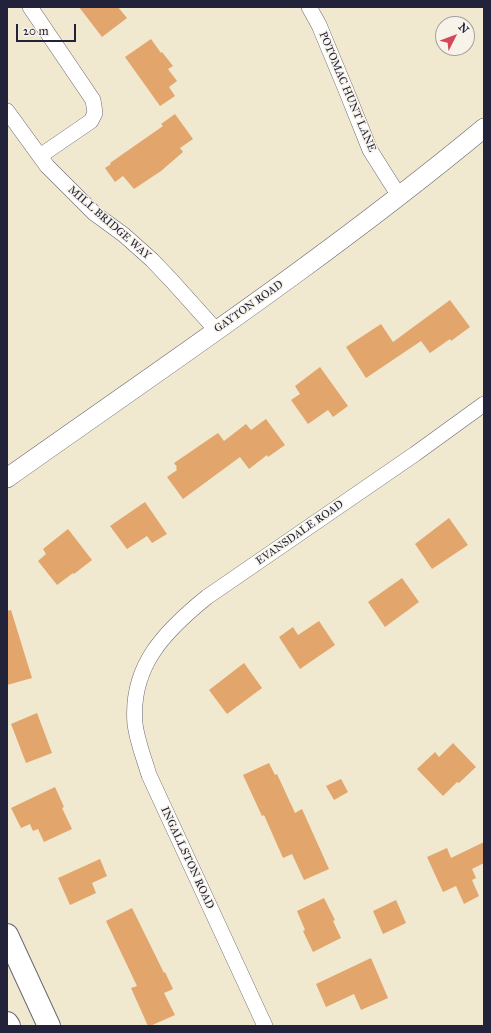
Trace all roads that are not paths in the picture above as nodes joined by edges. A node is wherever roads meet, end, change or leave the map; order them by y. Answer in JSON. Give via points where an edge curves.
{"nodes":[{"id":1,"x":30,"y":7,"type":"edge"},
{"id":2,"x":309,"y":7,"type":"edge"},
{"id":3,"x":7,"y":111,"type":"edge"},
{"id":4,"x":484,"y":128,"type":"edge"},
{"id":5,"x":40,"y":156,"type":"junction"},
{"id":6,"x":399,"y":196,"type":"junction"},
{"id":7,"x":216,"y":330,"type":"junction"},
{"id":8,"x":484,"y":404,"type":"edge"},
{"id":9,"x":7,"y":478,"type":"edge"},
{"id":10,"x":138,"y":684,"type":"joint"},
{"id":11,"x":7,"y":935,"type":"edge"},
{"id":12,"x":7,"y":1023,"type":"edge"},
{"id":13,"x":8,"y":1026,"type":"edge"},
{"id":14,"x":49,"y":1026,"type":"edge"},
{"id":15,"x":265,"y":1026,"type":"edge"}],
"edges":[{"from":1,"to":5,"type":"street","via":[[93,100],[95,113],[91,121]]},
{"from":2,"to":6,"type":"street","name":"POTOMAC HUNT LANE","via":[[370,150]]},
{"from":3,"to":5,"type":"street","name":"MILL BRIDGE WAY"},
{"from":4,"to":6,"type":"street","name":"GAYTON ROAD"},
{"from":5,"to":7,"type":"street","name":"MILL BRIDGE WAY","via":[[72,192],[152,260]]},
{"from":6,"to":7,"type":"street","name":"GAYTON ROAD","via":[[322,255]]},
{"from":7,"to":9,"type":"street","name":"GAYTON ROAD"},
{"from":8,"to":10,"type":"street","name":"EVANSDALE ROAD","via":[[182,617],[152,652]]},
{"from":10,"to":15,"type":"street","name":"INGALLSTON ROAD","via":[[135,725],[149,775]]},
{"from":11,"to":14,"type":"main road"},
{"from":12,"to":13,"type":"main road"}]}
